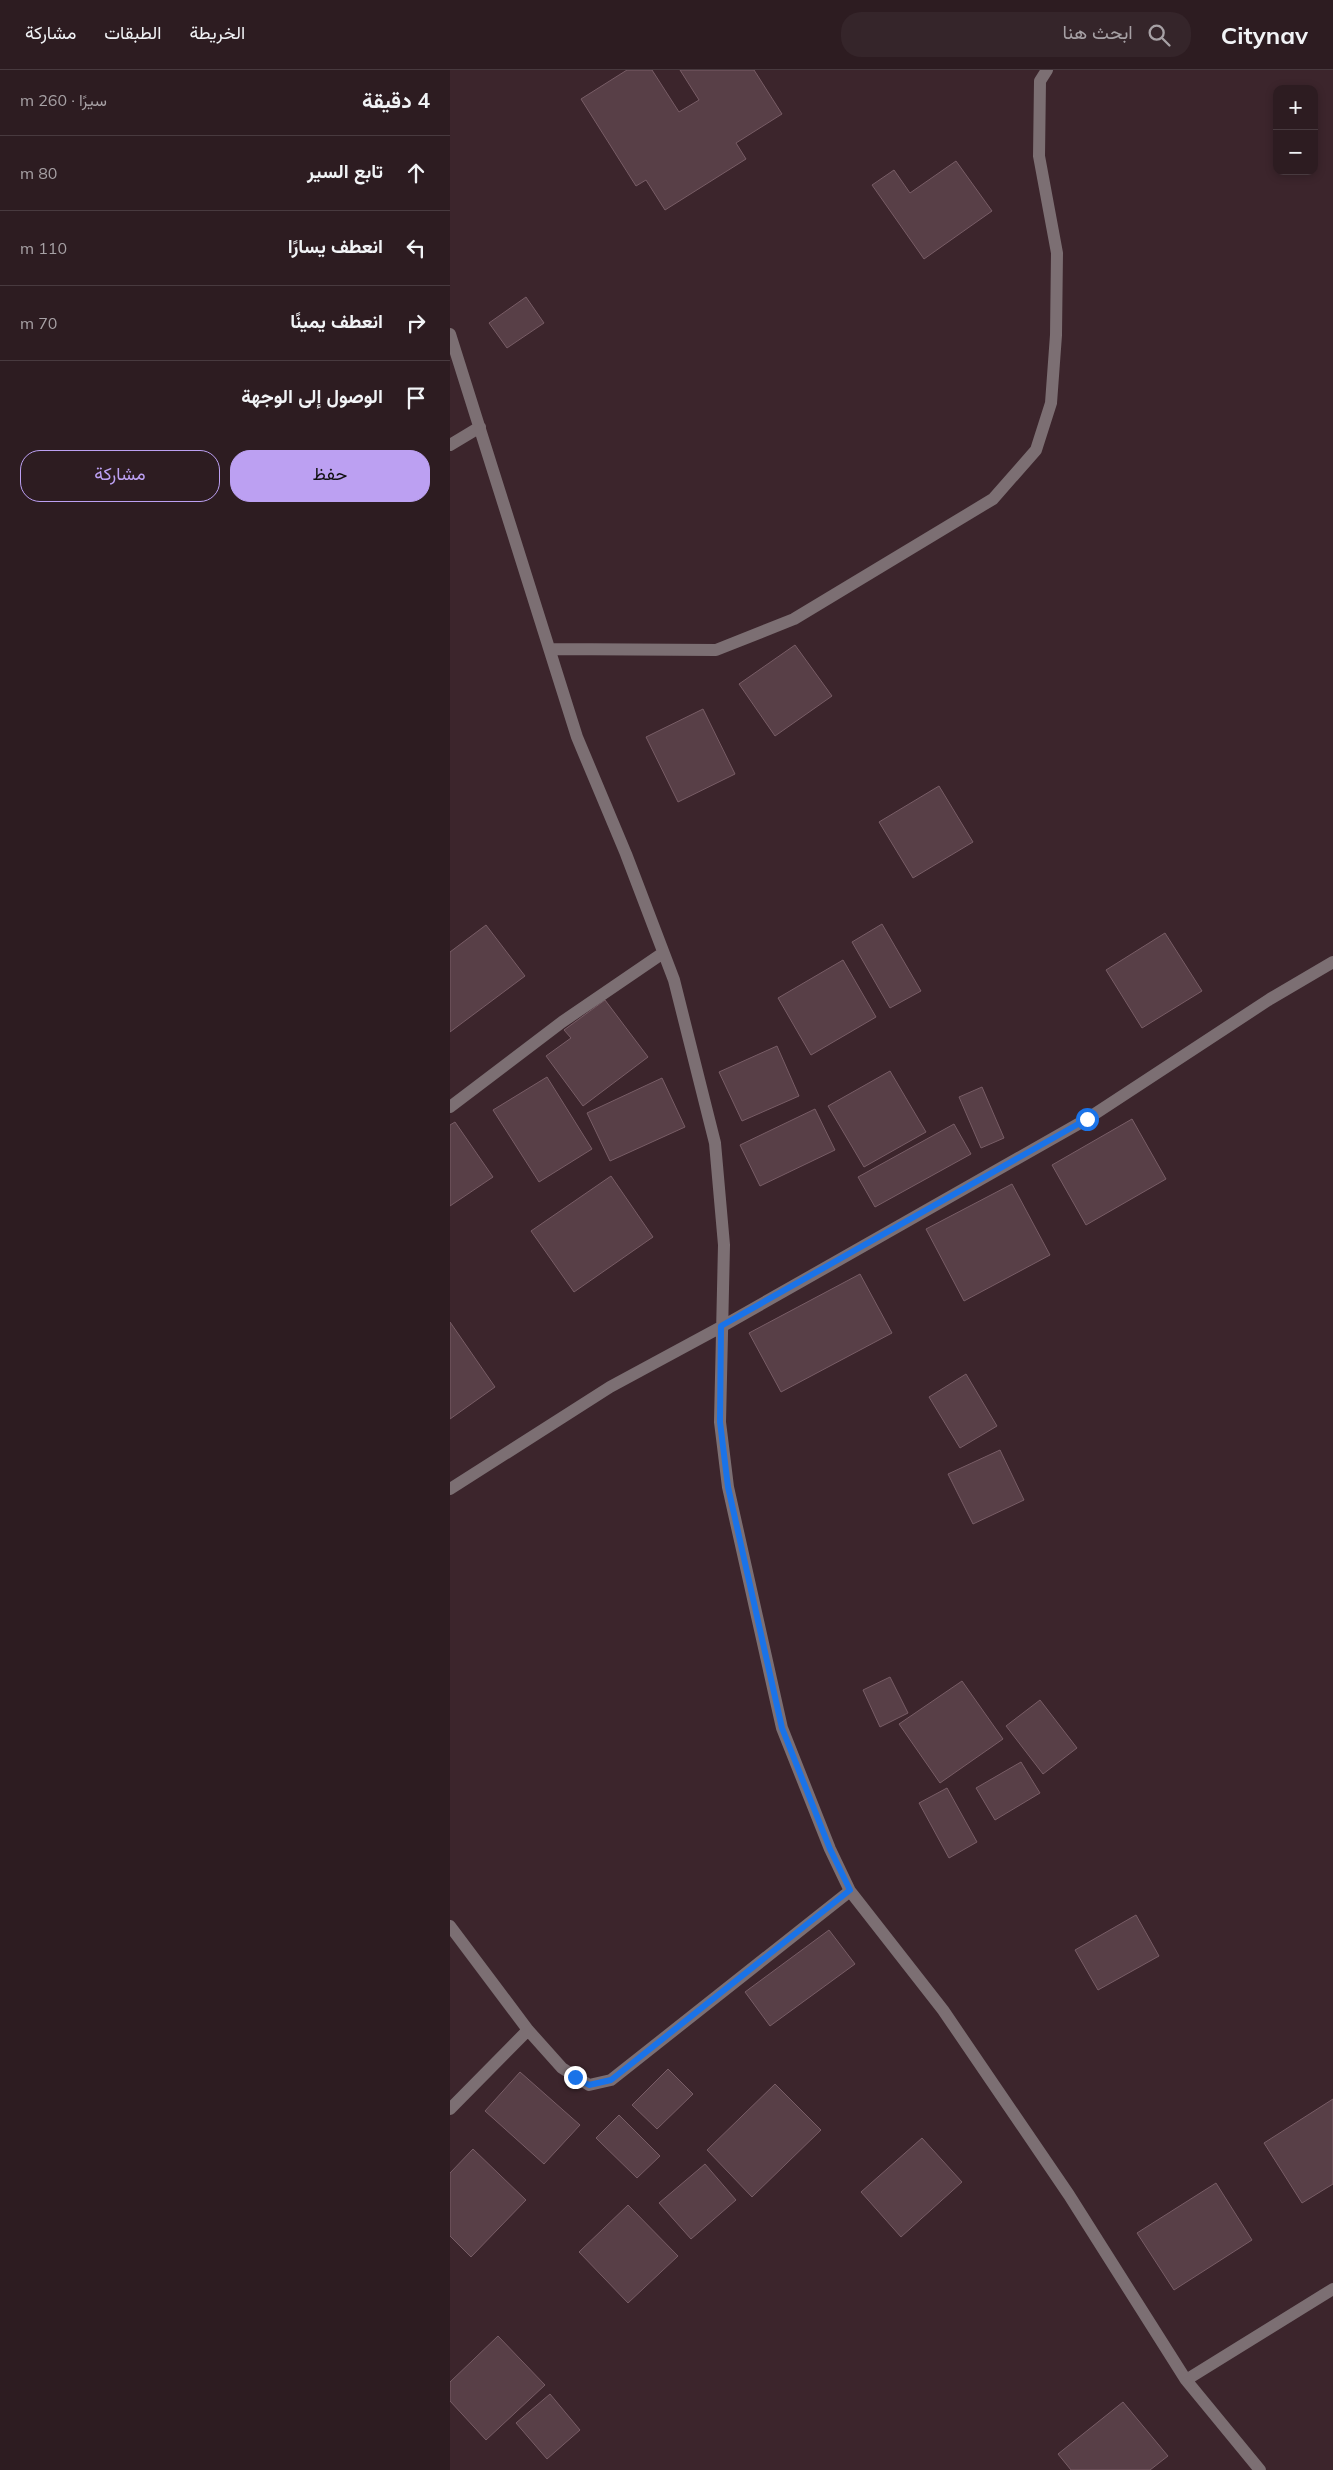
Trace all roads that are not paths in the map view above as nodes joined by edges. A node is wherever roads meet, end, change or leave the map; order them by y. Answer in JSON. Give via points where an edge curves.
{"nodes":[{"id":1,"x":1047,"y":70,"type":"edge"},
{"id":2,"x":450,"y":334,"type":"edge"},
{"id":3,"x":480,"y":427,"type":"junction"},
{"id":4,"x":450,"y":445,"type":"edge"},
{"id":5,"x":550,"y":649,"type":"junction"},
{"id":6,"x":663,"y":953,"type":"junction"},
{"id":7,"x":1333,"y":962,"type":"edge"},
{"id":8,"x":450,"y":1107,"type":"edge"},
{"id":9,"x":721,"y":1326,"type":"junction"},
{"id":10,"x":450,"y":1489,"type":"edge"},
{"id":11,"x":850,"y":1890,"type":"junction"},
{"id":12,"x":450,"y":1926,"type":"edge"},
{"id":13,"x":528,"y":2030,"type":"junction"},
{"id":14,"x":450,"y":2109,"type":"edge"},
{"id":15,"x":1333,"y":2289,"type":"edge"},
{"id":16,"x":1186,"y":2380,"type":"junction"},
{"id":17,"x":1260,"y":2470,"type":"edge"}],
"edges":[{"from":1,"to":5,"type":"street","via":[[1040,80],[1039,156],[1057,253],[1056,335],[1051,403],[1036,450],[993,499],[794,620],[716,650]]},
{"from":2,"to":3,"type":"street"},
{"from":3,"to":4,"type":"street"},
{"from":3,"to":5,"type":"street"},
{"from":5,"to":6,"type":"street","via":[[577,737]]},
{"from":6,"to":8,"type":"street","via":[[562,1022]]},
{"from":6,"to":9,"type":"street","via":[[674,980],[715,1143],[724,1245]]},
{"from":7,"to":9,"type":"street","via":[[1270,999],[1087,1119]]},
{"from":9,"to":10,"type":"street","via":[[610,1387]]},
{"from":9,"to":11,"type":"street","via":[[720,1422],[728,1487],[782,1728],[830,1849]]},
{"from":11,"to":13,"type":"street","via":[[611,2080],[589,2085],[562,2068]]},
{"from":11,"to":16,"type":"street","via":[[943,2010],[1069,2195]]},
{"from":12,"to":13,"type":"street"},
{"from":13,"to":14,"type":"street"},
{"from":15,"to":16,"type":"street"},
{"from":16,"to":17,"type":"street"}]}
